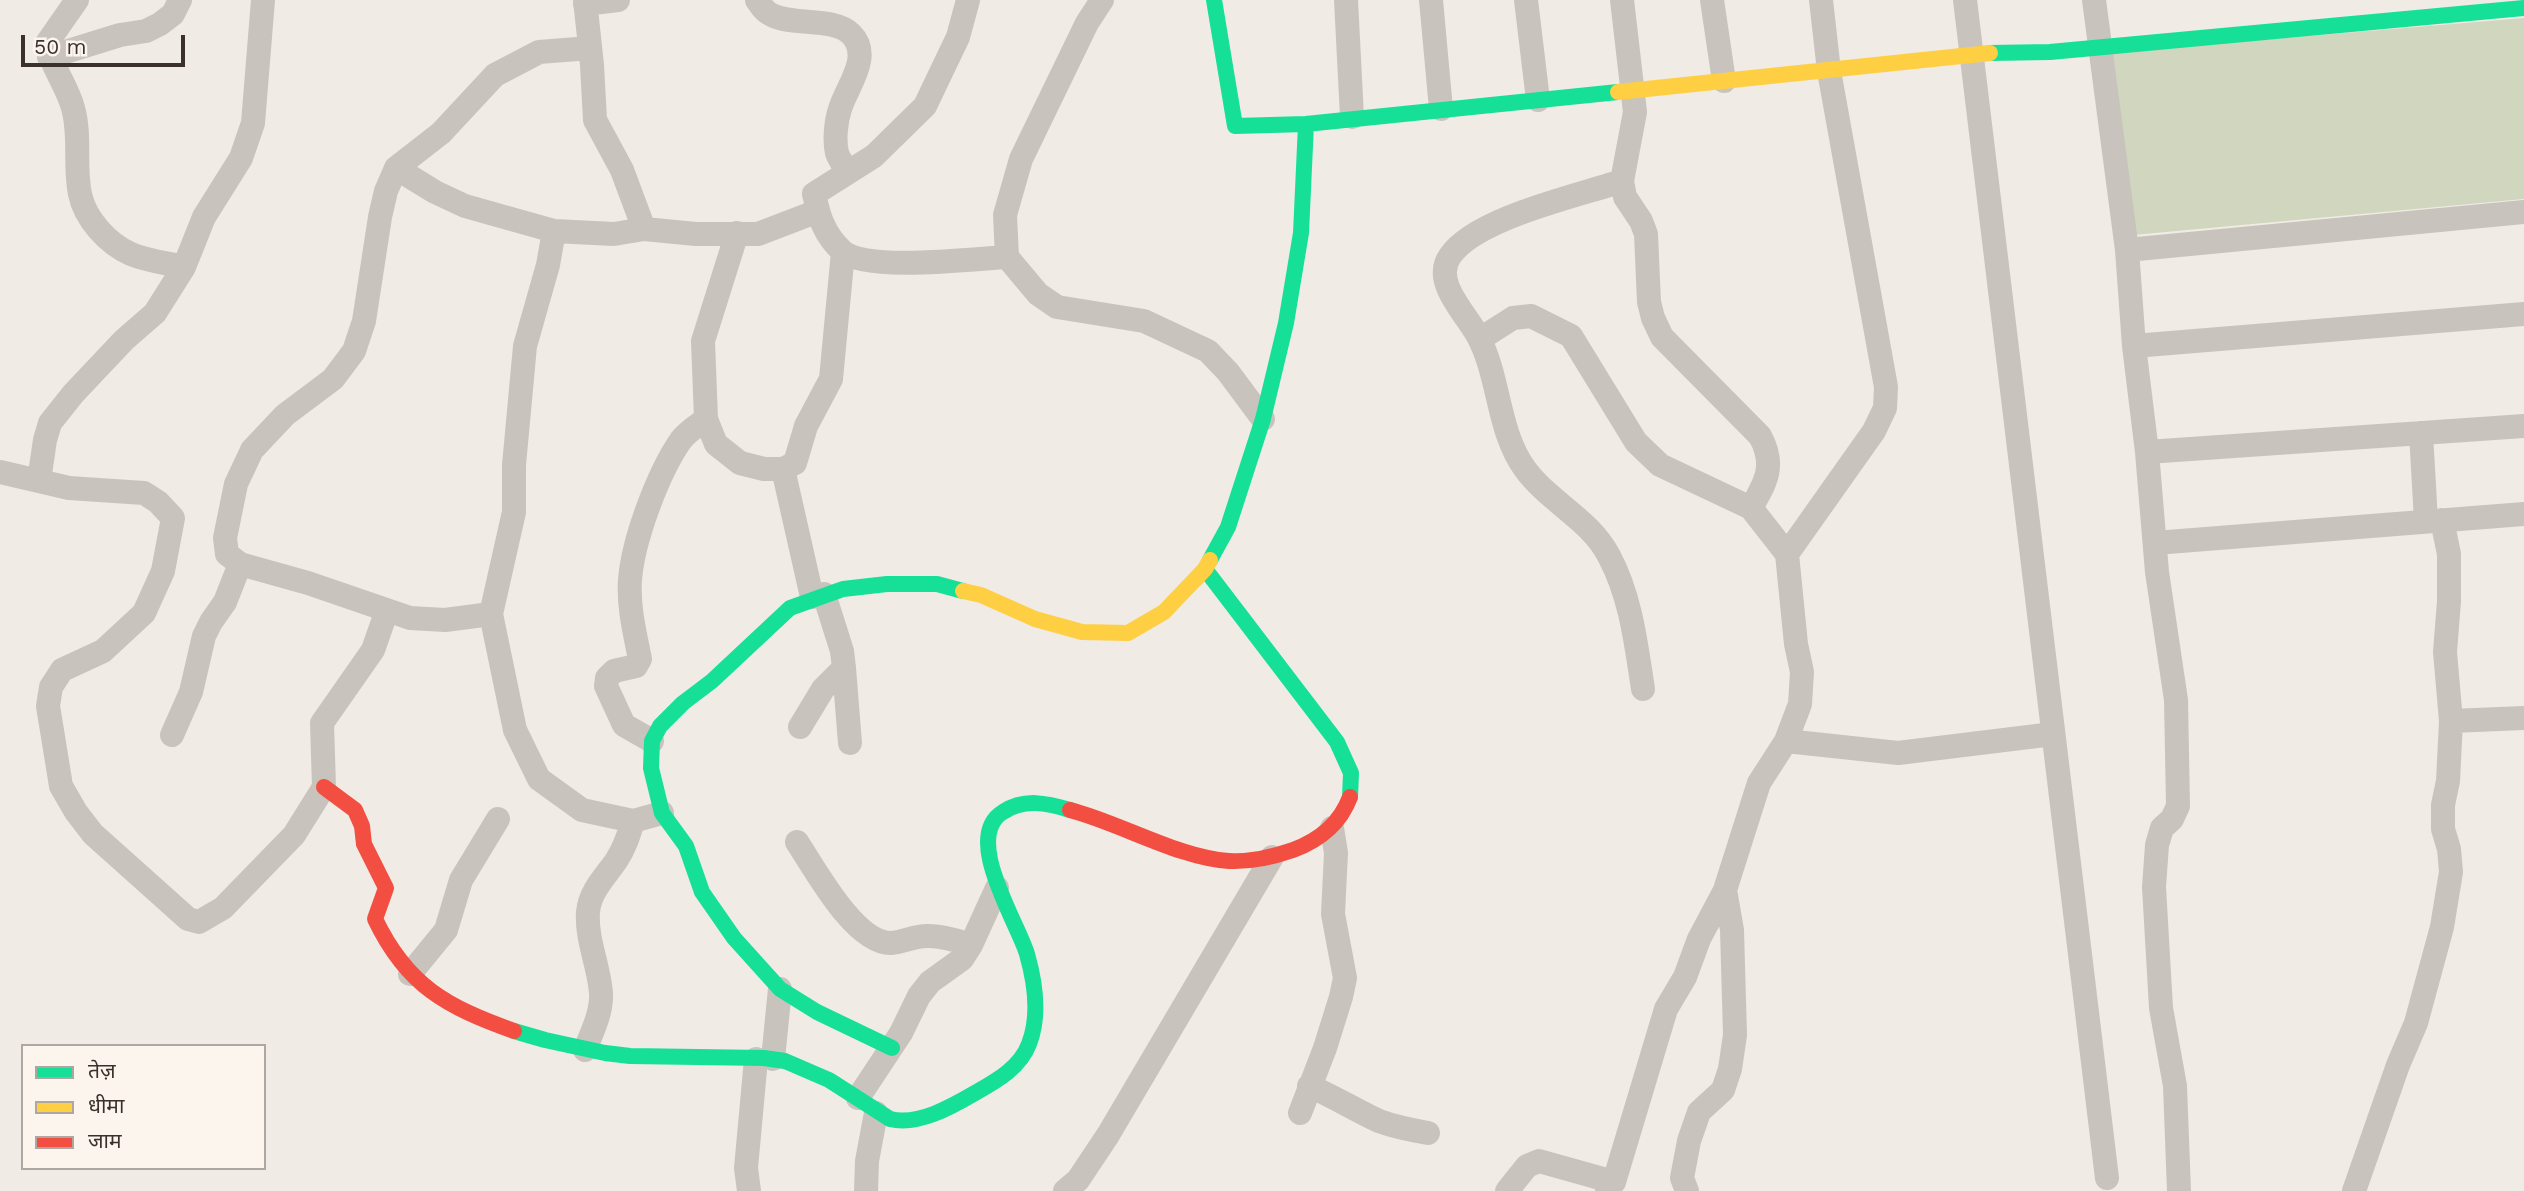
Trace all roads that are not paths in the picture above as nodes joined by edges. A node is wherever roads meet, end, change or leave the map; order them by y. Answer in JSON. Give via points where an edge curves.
{"nodes":[{"id":1,"x":77,"y":0,"type":"edge"},
{"id":2,"x":180,"y":0,"type":"edge"},
{"id":3,"x":263,"y":0,"type":"edge"},
{"id":4,"x":618,"y":0,"type":"edge"},
{"id":5,"x":757,"y":0,"type":"edge"},
{"id":6,"x":968,"y":0,"type":"edge"},
{"id":7,"x":1102,"y":0,"type":"edge"},
{"id":8,"x":1214,"y":0,"type":"edge"},
{"id":9,"x":1346,"y":0,"type":"edge"},
{"id":10,"x":1431,"y":0,"type":"edge"},
{"id":11,"x":1526,"y":0,"type":"edge"},
{"id":12,"x":1622,"y":0,"type":"edge"},
{"id":13,"x":1712,"y":0,"type":"edge"},
{"id":14,"x":1821,"y":0,"type":"edge"},
{"id":15,"x":1965,"y":0,"type":"edge"},
{"id":16,"x":2094,"y":0,"type":"edge"},
{"id":17,"x":585,"y":2,"type":"edge"},
{"id":18,"x":2524,"y":8,"type":"edge"},
{"id":19,"x":2384,"y":10,"type":"edge"},
{"id":20,"x":2099,"y":47,"type":"junction"},
{"id":21,"x":590,"y":48,"type":"junction"},
{"id":22,"x":1971,"y":53,"type":"junction"},
{"id":23,"x":49,"y":57,"type":"junction"},
{"id":24,"x":1829,"y":71,"type":"junction"},
{"id":25,"x":1724,"y":81,"type":"junction"},
{"id":26,"x":1632,"y":90,"type":"junction"},
{"id":27,"x":1538,"y":100,"type":"junction"},
{"id":28,"x":1441,"y":109,"type":"junction"},
{"id":29,"x":1352,"y":117,"type":"junction"},
{"id":30,"x":1306,"y":124,"type":"junction"},
{"id":31,"x":396,"y":168,"type":"junction"},
{"id":32,"x":848,"y":172,"type":"junction"},
{"id":33,"x":1622,"y":181,"type":"junction"},
{"id":34,"x":818,"y":211,"type":"junction"},
{"id":35,"x":2524,"y":212,"type":"edge"},
{"id":36,"x":643,"y":229,"type":"junction"},
{"id":37,"x":554,"y":231,"type":"junction"},
{"id":38,"x":737,"y":233,"type":"junction"},
{"id":39,"x":2127,"y":250,"type":"junction"},
{"id":40,"x":843,"y":252,"type":"junction"},
{"id":41,"x":1007,"y":257,"type":"junction"},
{"id":42,"x":184,"y":267,"type":"junction"},
{"id":43,"x":2524,"y":314,"type":"edge"},
{"id":44,"x":1480,"y":339,"type":"junction"},
{"id":45,"x":2134,"y":346,"type":"junction"},
{"id":46,"x":706,"y":419,"type":"junction"},
{"id":47,"x":1263,"y":419,"type":"junction"},
{"id":48,"x":2524,"y":426,"type":"edge"},
{"id":49,"x":2421,"y":433,"type":"junction"},
{"id":50,"x":2147,"y":452,"type":"junction"},
{"id":51,"x":783,"y":469,"type":"junction"},
{"id":52,"x":0,"y":472,"type":"edge"},
{"id":53,"x":39,"y":481,"type":"junction"},
{"id":54,"x":1751,"y":508,"type":"junction"},
{"id":55,"x":2524,"y":514,"type":"edge"},
{"id":56,"x":2434,"y":521,"type":"junction"},
{"id":57,"x":2155,"y":542,"type":"junction"},
{"id":58,"x":1787,"y":554,"type":"junction"},
{"id":59,"x":240,"y":564,"type":"junction"},
{"id":60,"x":1206,"y":569,"type":"junction"},
{"id":61,"x":818,"y":595,"type":"junction"},
{"id":62,"x":387,"y":610,"type":"junction"},
{"id":63,"x":491,"y":614,"type":"junction"},
{"id":64,"x":844,"y":668,"type":"junction"},
{"id":65,"x":1643,"y":689,"type":"dead end"},
{"id":66,"x":2524,"y":718,"type":"edge"},
{"id":67,"x":2451,"y":721,"type":"junction"},
{"id":68,"x":800,"y":727,"type":"dead end"},
{"id":69,"x":2053,"y":734,"type":"junction"},
{"id":70,"x":172,"y":736,"type":"dead end"},
{"id":71,"x":652,"y":741,"type":"junction"},
{"id":72,"x":1786,"y":741,"type":"junction"},
{"id":73,"x":850,"y":743,"type":"dead end"},
{"id":74,"x":324,"y":788,"type":"junction"},
{"id":75,"x":662,"y":813,"type":"junction"},
{"id":76,"x":498,"y":819,"type":"dead end"},
{"id":77,"x":633,"y":821,"type":"junction"},
{"id":78,"x":1332,"y":828,"type":"junction"},
{"id":79,"x":797,"y":842,"type":"dead end"},
{"id":80,"x":1272,"y":857,"type":"junction"},
{"id":81,"x":997,"y":888,"type":"junction"},
{"id":82,"x":1725,"y":890,"type":"junction"},
{"id":83,"x":971,"y":946,"type":"junction"},
{"id":84,"x":410,"y":974,"type":"junction"},
{"id":85,"x":780,"y":989,"type":"junction"},
{"id":86,"x":892,"y":1048,"type":"junction"},
{"id":87,"x":585,"y":1050,"type":"junction"},
{"id":88,"x":764,"y":1059,"type":"junction"},
{"id":89,"x":1309,"y":1086,"type":"junction"},
{"id":90,"x":867,"y":1106,"type":"junction"},
{"id":91,"x":1300,"y":1113,"type":"dead end"},
{"id":92,"x":1428,"y":1133,"type":"dead end"},
{"id":93,"x":2107,"y":1178,"type":"dead end"},
{"id":94,"x":1610,"y":1187,"type":"edge"},
{"id":95,"x":750,"y":1191,"type":"edge"},
{"id":96,"x":866,"y":1191,"type":"edge"},
{"id":97,"x":1065,"y":1191,"type":"edge"},
{"id":98,"x":1507,"y":1191,"type":"edge"},
{"id":99,"x":1687,"y":1191,"type":"edge"},
{"id":100,"x":2179,"y":1191,"type":"edge"},
{"id":101,"x":2354,"y":1191,"type":"edge"}],
"edges":[{"from":1,"to":23,"type":"street","via":[[47,43]]},
{"from":2,"to":23,"type":"street","via":[[173,13],[146,31]]},
{"from":3,"to":42,"type":"street","via":[[253,123],[241,158],[204,217]]},
{"from":4,"to":17,"type":"street"},
{"from":5,"to":32,"type":"street","via":[[774,17],[839,27],[859,46],[859,65],[839,111],[836,134],[837,154]]},
{"from":6,"to":32,"type":"street","via":[[958,37],[925,106],[874,156]]},
{"from":7,"to":41,"type":"street","via":[[1021,159],[1005,215]]},
{"from":8,"to":30,"type":"street","via":[[1235,126]]},
{"from":9,"to":29,"type":"street"},
{"from":10,"to":28,"type":"street"},
{"from":11,"to":27,"type":"street"},
{"from":12,"to":26,"type":"street"},
{"from":13,"to":25,"type":"street"},
{"from":14,"to":24,"type":"street"},
{"from":15,"to":22,"type":"street"},
{"from":16,"to":20,"type":"street"},
{"from":17,"to":21,"type":"street"},
{"from":18,"to":19,"type":"street"},
{"from":19,"to":20,"type":"street"},
{"from":20,"to":22,"type":"street"},
{"from":20,"to":39,"type":"street"},
{"from":21,"to":31,"type":"street","via":[[539,52],[495,75],[441,133]]},
{"from":21,"to":36,"type":"street","via":[[595,120],[622,170]]},
{"from":22,"to":24,"type":"street"},
{"from":22,"to":69,"type":"street"},
{"from":23,"to":42,"type":"street","via":[[73,106],[80,195],[93,224],[131,254]]},
{"from":24,"to":25,"type":"street"},
{"from":24,"to":58,"type":"street","via":[[1886,387],[1885,408],[1874,431]]},
{"from":25,"to":26,"type":"street"},
{"from":26,"to":27,"type":"street"},
{"from":26,"to":33,"type":"street","via":[[1635,112]]},
{"from":27,"to":28,"type":"street"},
{"from":28,"to":29,"type":"street"},
{"from":29,"to":30,"type":"street"},
{"from":30,"to":47,"type":"street","via":[[1301,233]]},
{"from":31,"to":37,"type":"street","via":[[465,206]]},
{"from":31,"to":59,"type":"street","via":[[380,217],[364,321],[354,351],[333,379],[285,415],[252,450],[236,484],[225,538],[227,554]]},
{"from":32,"to":34,"type":"street","via":[[814,194]]},
{"from":33,"to":44,"type":"street","via":[[1501,220],[1461,242],[1443,269],[1446,283]]},
{"from":33,"to":54,"type":"street","via":[[1625,197],[1646,234],[1649,302],[1662,337],[1760,436],[1768,451],[1765,484]]},
{"from":34,"to":38,"type":"street","via":[[758,233]]},
{"from":34,"to":40,"type":"street","via":[[821,225]]},
{"from":35,"to":39,"type":"street"},
{"from":36,"to":37,"type":"street","via":[[614,234]]},
{"from":36,"to":38,"type":"street"},
{"from":37,"to":63,"type":"street","via":[[525,346],[514,512]]},
{"from":38,"to":46,"type":"street","via":[[703,341]]},
{"from":39,"to":45,"type":"street"},
{"from":40,"to":41,"type":"street","via":[[867,261],[894,263]]},
{"from":40,"to":51,"type":"street","via":[[831,379],[809,419],[795,463]]},
{"from":41,"to":47,"type":"street","via":[[1038,294],[1057,307],[1144,321],[1208,351]]},
{"from":42,"to":53,"type":"street","via":[[155,313],[124,340],[50,423]]},
{"from":43,"to":45,"type":"street"},
{"from":44,"to":54,"type":"street","via":[[1513,318],[1531,316],[1571,337],[1636,442],[1660,466]]},
{"from":44,"to":65,"type":"street","via":[[1516,456],[1544,491],[1590,527],[1609,555],[1634,628]]},
{"from":45,"to":50,"type":"street"},
{"from":46,"to":51,"type":"street","via":[[716,444],[740,463]]},
{"from":46,"to":71,"type":"street","via":[[682,438],[642,524],[630,579],[640,659],[636,666],[614,671],[607,678],[606,686],[624,724]]},
{"from":47,"to":60,"type":"street","via":[[1228,527]]},
{"from":48,"to":49,"type":"street"},
{"from":49,"to":50,"type":"street"},
{"from":49,"to":56,"type":"street"},
{"from":50,"to":57,"type":"street"},
{"from":51,"to":61,"type":"street"},
{"from":52,"to":53,"type":"street"},
{"from":53,"to":74,"type":"street","via":[[69,488],[144,493],[173,518],[163,571],[145,613],[103,651],[62,670],[51,687],[48,706],[61,786],[93,834],[188,919],[199,922],[223,908],[294,835]]},
{"from":54,"to":58,"type":"street"},
{"from":55,"to":56,"type":"street"},
{"from":56,"to":57,"type":"street"},
{"from":56,"to":67,"type":"street","via":[[2449,554],[2445,652]]},
{"from":57,"to":100,"type":"street","via":[[2176,700],[2178,806],[2162,828],[2154,887],[2161,1008],[2175,1086]]},
{"from":58,"to":72,"type":"street","via":[[1802,672],[1800,704]]},
{"from":59,"to":62,"type":"street"},
{"from":59,"to":70,"type":"street","via":[[225,603],[204,636],[191,692]]},
{"from":60,"to":61,"type":"street","via":[[1164,612],[1128,633],[1070,629],[981,595],[937,584],[887,584]]},
{"from":60,"to":78,"type":"street","via":[[1337,742],[1353,772],[1349,804]]},
{"from":61,"to":64,"type":"street","via":[[842,651]]},
{"from":61,"to":71,"type":"street","via":[[790,608],[683,703]]},
{"from":62,"to":63,"type":"street","via":[[410,618],[444,620]]},
{"from":62,"to":74,"type":"street","via":[[373,650],[322,723]]},
{"from":63,"to":77,"type":"street","via":[[516,730],[539,779],[582,810]]},
{"from":64,"to":68,"type":"street","via":[[823,689]]},
{"from":64,"to":73,"type":"street"},
{"from":66,"to":67,"type":"street"},
{"from":67,"to":101,"type":"street","via":[[2443,805],[2451,872],[2442,928],[2416,1023]]},
{"from":69,"to":72,"type":"street","via":[[1898,753]]},
{"from":69,"to":93,"type":"street"},
{"from":71,"to":75,"type":"street","via":[[651,768]]},
{"from":72,"to":82,"type":"street","via":[[1759,783]]},
{"from":74,"to":84,"type":"street","via":[[355,810],[364,844],[386,888],[375,919]]},
{"from":75,"to":77,"type":"street"},
{"from":75,"to":85,"type":"street","via":[[686,846],[702,892],[734,938]]},
{"from":76,"to":84,"type":"street","via":[[461,880],[446,930]]},
{"from":77,"to":87,"type":"street","via":[[617,860],[594,890],[588,911],[601,996]]},
{"from":78,"to":80,"type":"street","via":[[1308,845]]},
{"from":78,"to":89,"type":"street","via":[[1336,853],[1333,914],[1345,978]]},
{"from":79,"to":83,"type":"street","via":[[865,934],[890,943],[928,936]]},
{"from":80,"to":81,"type":"street","via":[[1228,861],[1195,854],[1105,819],[1042,802],[1021,803],[1002,810],[991,821],[987,839]]},
{"from":80,"to":97,"type":"street","via":[[1108,1135],[1078,1180]]},
{"from":81,"to":83,"type":"street"},
{"from":81,"to":90,"type":"street","via":[[1022,939],[1037,1002],[1025,1055],[1012,1071],[949,1107],[919,1118],[902,1121]]},
{"from":82,"to":94,"type":"street","via":[[1666,1009]]},
{"from":82,"to":99,"type":"street","via":[[1732,930],[1735,1035],[1723,1090],[1699,1112],[1689,1141],[1682,1178]]},
{"from":83,"to":86,"type":"street","via":[[919,996]]},
{"from":84,"to":87,"type":"street","via":[[445,1001],[471,1013],[552,1044]]},
{"from":85,"to":86,"type":"street"},
{"from":85,"to":88,"type":"street"},
{"from":86,"to":90,"type":"street"},
{"from":87,"to":88,"type":"street"},
{"from":88,"to":90,"type":"street","via":[[808,1070]]},
{"from":88,"to":95,"type":"street","via":[[746,1168]]},
{"from":89,"to":91,"type":"street"},
{"from":89,"to":92,"type":"street","via":[[1379,1120]]},
{"from":90,"to":96,"type":"street"},
{"from":94,"to":98,"type":"street","via":[[1539,1161],[1527,1166]]}]}
